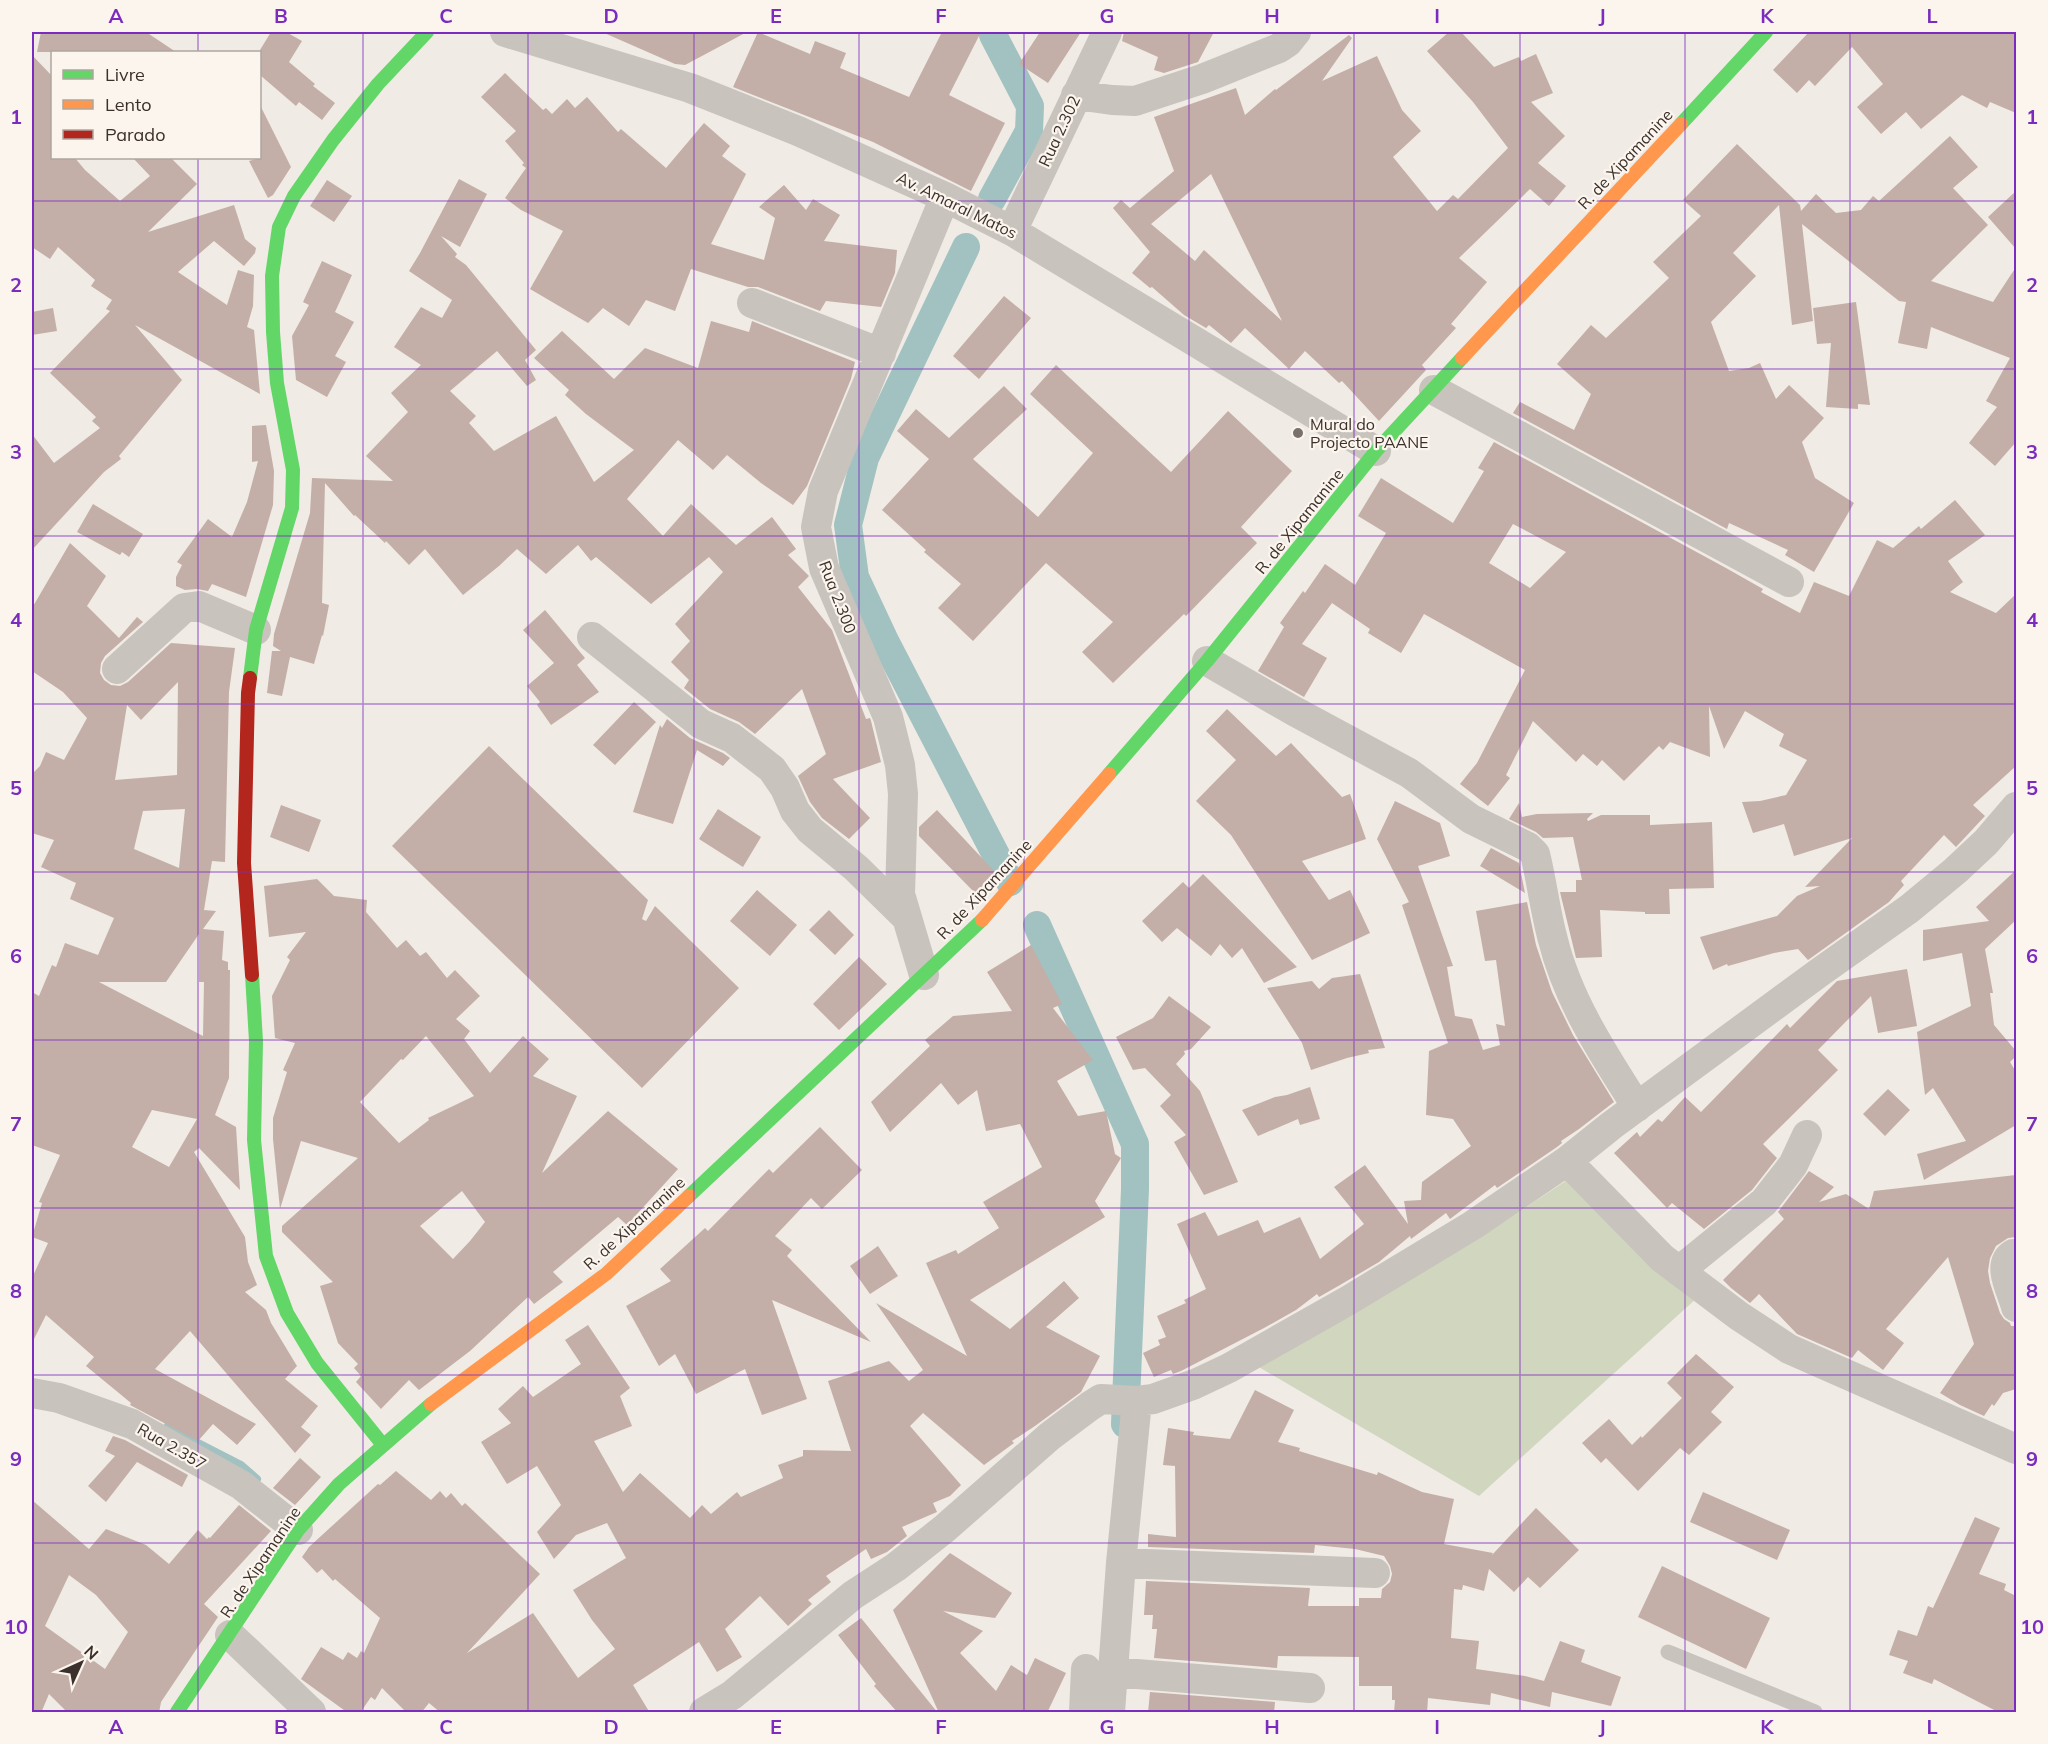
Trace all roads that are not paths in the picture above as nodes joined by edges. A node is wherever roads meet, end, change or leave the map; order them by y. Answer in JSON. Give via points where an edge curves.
{"nodes":[{"id":1,"x":427,"y":32,"type":"edge"},
{"id":2,"x":505,"y":32,"type":"edge"},
{"id":3,"x":1107,"y":32,"type":"edge"},
{"id":4,"x":1296,"y":32,"type":"edge"},
{"id":5,"x":1766,"y":32,"type":"edge"},
{"id":6,"x":1076,"y":95,"type":"junction"},
{"id":7,"x":945,"y":197,"type":"junction"},
{"id":8,"x":1012,"y":231,"type":"junction"},
{"id":9,"x":752,"y":303,"type":"dead end"},
{"id":10,"x":880,"y":353,"type":"junction"},
{"id":11,"x":1434,"y":390,"type":"junction"},
{"id":12,"x":1376,"y":451,"type":"junction"},
{"id":13,"x":1789,"y":582,"type":"dead end"},
{"id":14,"x":256,"y":630,"type":"junction"},
{"id":15,"x":592,"y":637,"type":"dead end"},
{"id":16,"x":1207,"y":661,"type":"junction"},
{"id":17,"x":117,"y":669,"type":"dead end"},
{"id":18,"x":2016,"y":807,"type":"edge"},
{"id":19,"x":906,"y":917,"type":"junction"},
{"id":20,"x":924,"y":975,"type":"junction"},
{"id":21,"x":1637,"y":1107,"type":"junction"},
{"id":22,"x":1807,"y":1135,"type":"dead end"},
{"id":23,"x":1567,"y":1161,"type":"junction"},
{"id":24,"x":2013,"y":1254,"type":"dead end"},
{"id":25,"x":1679,"y":1271,"type":"junction"},
{"id":26,"x":2016,"y":1307,"type":"edge"},
{"id":27,"x":32,"y":1393,"type":"edge"},
{"id":28,"x":1137,"y":1401,"type":"junction"},
{"id":29,"x":2011,"y":1438,"type":"edge"},
{"id":30,"x":383,"y":1445,"type":"junction"},
{"id":31,"x":298,"y":1530,"type":"junction"},
{"id":32,"x":1121,"y":1563,"type":"junction"},
{"id":33,"x":1375,"y":1573,"type":"dead end"},
{"id":34,"x":230,"y":1635,"type":"junction"},
{"id":35,"x":1668,"y":1652,"type":"dead end"},
{"id":36,"x":1099,"y":1670,"type":"junction"},
{"id":37,"x":1310,"y":1688,"type":"dead end"},
{"id":38,"x":177,"y":1713,"type":"edge"},
{"id":39,"x":311,"y":1713,"type":"edge"},
{"id":40,"x":704,"y":1713,"type":"edge"},
{"id":41,"x":1083,"y":1713,"type":"edge"},
{"id":42,"x":1110,"y":1713,"type":"edge"},
{"id":43,"x":1815,"y":1713,"type":"edge"}],
"edges":[{"from":1,"to":14,"type":"street","via":[[366,96],[320,154],[280,224],[274,257],[275,362],[294,464],[294,492]]},
{"from":2,"to":7,"type":"street","name":"Av. Amaral Matos","via":[[690,88]]},
{"from":3,"to":6,"type":"street","name":"Rua 2.302"},
{"from":4,"to":6,"type":"street","via":[[1279,48],[1135,101]]},
{"from":5,"to":11,"type":"street","name":"R. de Xipamanine"},
{"from":6,"to":8,"type":"street","name":"Rua 2.302"},
{"from":7,"to":8,"type":"street","name":"Av. Amaral Matos"},
{"from":7,"to":10,"type":"street","name":"Rua 2.300"},
{"from":8,"to":12,"type":"street","name":"Av. Amaral Matos"},
{"from":9,"to":10,"type":"street"},
{"from":10,"to":19,"type":"street","name":"Rua 2.300","via":[[823,491],[816,527],[824,568],[888,717],[900,765],[900,894]]},
{"from":11,"to":12,"type":"street","name":"R. de Xipamanine"},
{"from":11,"to":13,"type":"street"},
{"from":12,"to":16,"type":"street","name":"R. de Xipamanine"},
{"from":14,"to":17,"type":"street","via":[[199,606],[184,608]]},
{"from":14,"to":30,"type":"street","via":[[248,693],[244,863],[256,1041],[254,1140],[266,1256],[287,1313],[317,1363]]},
{"from":15,"to":19,"type":"street","via":[[701,723],[732,738],[772,769],[810,830]]},
{"from":16,"to":20,"type":"street","name":"R. de Xipamanine","via":[[977,926]]},
{"from":16,"to":21,"type":"street","via":[[1409,772],[1471,819],[1535,854],[1563,972],[1592,1035]]},
{"from":18,"to":21,"type":"street","via":[[1986,842],[1909,909]]},
{"from":19,"to":20,"type":"street","name":"Rua 2.300"},
{"from":20,"to":30,"type":"street","name":"R. de Xipamanine","via":[[606,1274],[440,1396]]},
{"from":21,"to":23,"type":"street"},
{"from":22,"to":25,"type":"street","via":[[1793,1165],[1764,1202]]},
{"from":23,"to":25,"type":"street"},
{"from":23,"to":28,"type":"street","via":[[1454,1236],[1229,1368],[1153,1400]]},
{"from":24,"to":26,"type":"street","via":[[2006,1258],[2004,1267]]},
{"from":25,"to":29,"type":"street","via":[[1789,1348]]},
{"from":27,"to":31,"type":"street","name":"Rua 2.357","via":[[60,1398],[132,1424],[241,1485]]},
{"from":28,"to":32,"type":"street"},
{"from":28,"to":40,"type":"street","via":[[1101,1399],[1050,1436],[896,1567],[854,1595],[732,1695]]},
{"from":30,"to":31,"type":"street","name":"R. de Xipamanine","via":[[339,1484]]},
{"from":31,"to":34,"type":"street","name":"R. de Xipamanine"},
{"from":32,"to":33,"type":"street"},
{"from":32,"to":36,"type":"street"},
{"from":34,"to":38,"type":"street","name":"R. de Xipamanine"},
{"from":34,"to":39,"type":"street"},
{"from":35,"to":43,"type":"lane"},
{"from":36,"to":37,"type":"street"},
{"from":36,"to":41,"type":"street"},
{"from":36,"to":42,"type":"street"}]}
